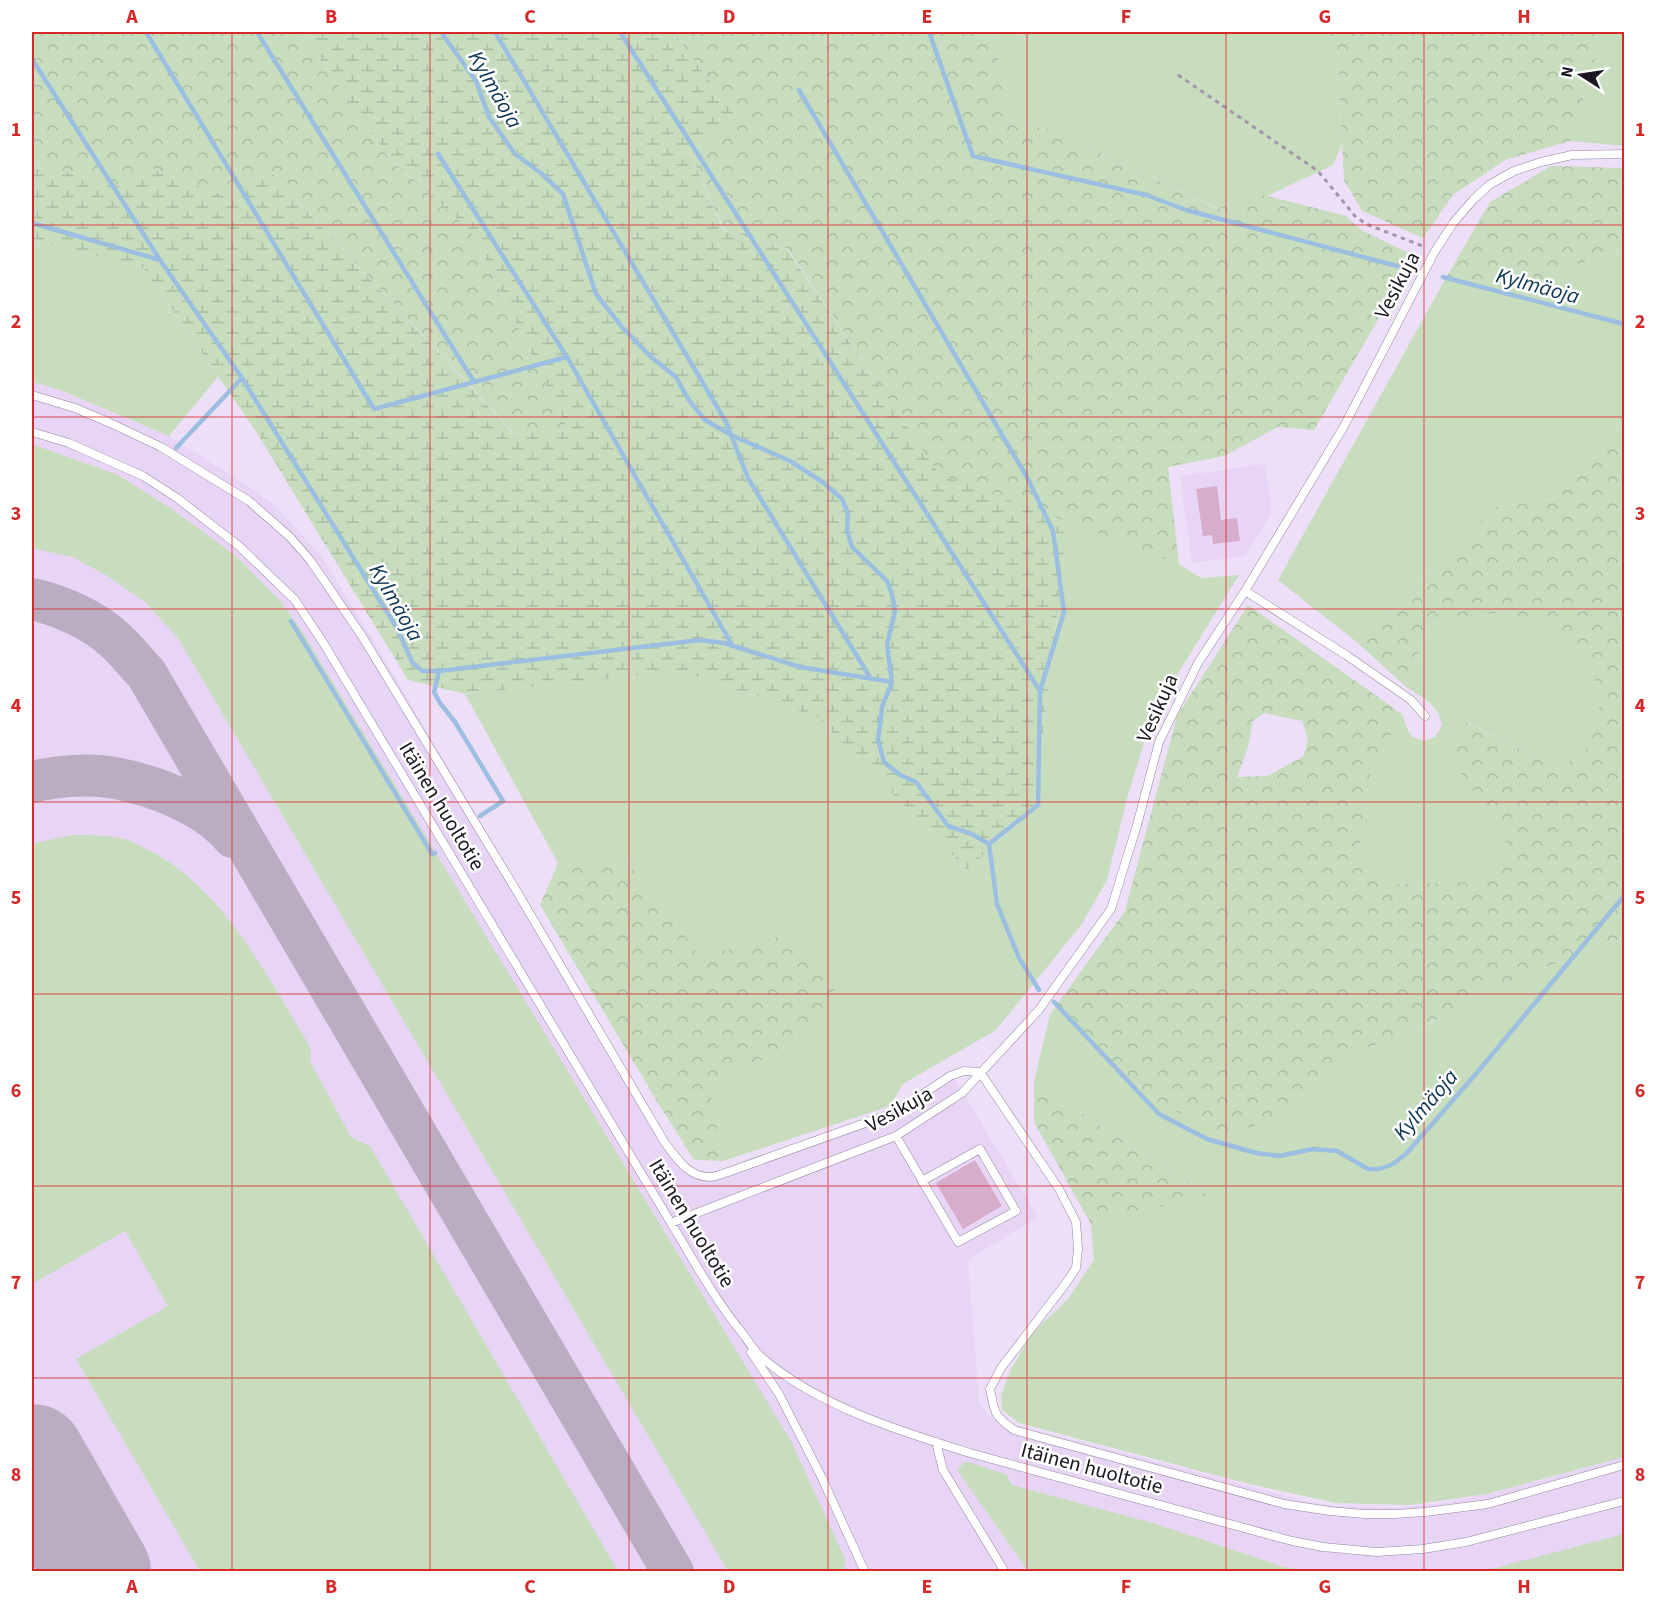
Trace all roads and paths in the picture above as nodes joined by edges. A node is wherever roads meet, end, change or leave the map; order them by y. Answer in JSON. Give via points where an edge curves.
{"nodes":[{"id":1,"x":1178,"y":75,"type":"dead end"},
{"id":2,"x":1624,"y":154,"type":"edge"},
{"id":3,"x":1435,"y":251,"type":"junction"},
{"id":4,"x":32,"y":395,"type":"edge"},
{"id":5,"x":32,"y":432,"type":"edge"},
{"id":6,"x":1245,"y":591,"type":"junction"},
{"id":7,"x":1425,"y":716,"type":"dead end"},
{"id":8,"x":980,"y":1072,"type":"junction"},
{"id":9,"x":896,"y":1136,"type":"junction"},
{"id":10,"x":922,"y":1181,"type":"junction"},
{"id":11,"x":671,"y":1223,"type":"junction"},
{"id":12,"x":729,"y":1317,"type":"junction"},
{"id":13,"x":936,"y":1442,"type":"junction"},
{"id":14,"x":1624,"y":1465,"type":"edge"},
{"id":15,"x":1624,"y":1500,"type":"edge"},
{"id":16,"x":865,"y":1572,"type":"edge"},
{"id":17,"x":1005,"y":1572,"type":"edge"}],
"edges":[{"from":1,"to":3,"type":"path","via":[[1318,171],[1366,224]]},
{"from":2,"to":3,"type":"lane","name":"Vesikuja","via":[[1572,155],[1514,171],[1489,185],[1473,200]]},
{"from":3,"to":6,"type":"lane","name":"Vesikuja","via":[[1343,428]]},
{"from":4,"to":8,"type":"lane","via":[[75,408],[161,447],[249,501],[310,560],[362,636],[682,1165],[710,1177],[728,1172],[896,1112],[950,1076],[964,1071]]},
{"from":5,"to":11,"type":"lane","name":"Itäinen huoltotie","via":[[69,443],[143,476],[239,546],[295,600]]},
{"from":6,"to":7,"type":"lane","via":[[1411,700]]},
{"from":6,"to":8,"type":"lane","name":"Vesikuja","via":[[1198,663],[1159,742],[1111,909],[1038,1011]]},
{"from":8,"to":9,"type":"lane","name":"Vesikuja","via":[[962,1093]]},
{"from":8,"to":14,"type":"lane","via":[[1059,1189],[1076,1222],[1076,1268],[1001,1368],[990,1389],[998,1419],[1014,1430],[1284,1504],[1364,1514],[1425,1512],[1488,1503]]},
{"from":9,"to":10,"type":"lane"},
{"from":9,"to":11,"type":"lane","name":"Vesikuja"},
{"from":10,"to":10,"type":"lane","via":[[958,1242],[1016,1211],[980,1149]]},
{"from":11,"to":12,"type":"lane","name":"Itäinen huoltotie"},
{"from":12,"to":13,"type":"lane","name":"Itäinen huoltotie","via":[[759,1354],[791,1380],[876,1421]]},
{"from":12,"to":16,"type":"lane","via":[[779,1394]]},
{"from":13,"to":15,"type":"lane","name":"Itäinen huoltotie","via":[[1292,1541],[1377,1552],[1466,1542]]},
{"from":13,"to":17,"type":"lane","via":[[943,1470]]}]}
